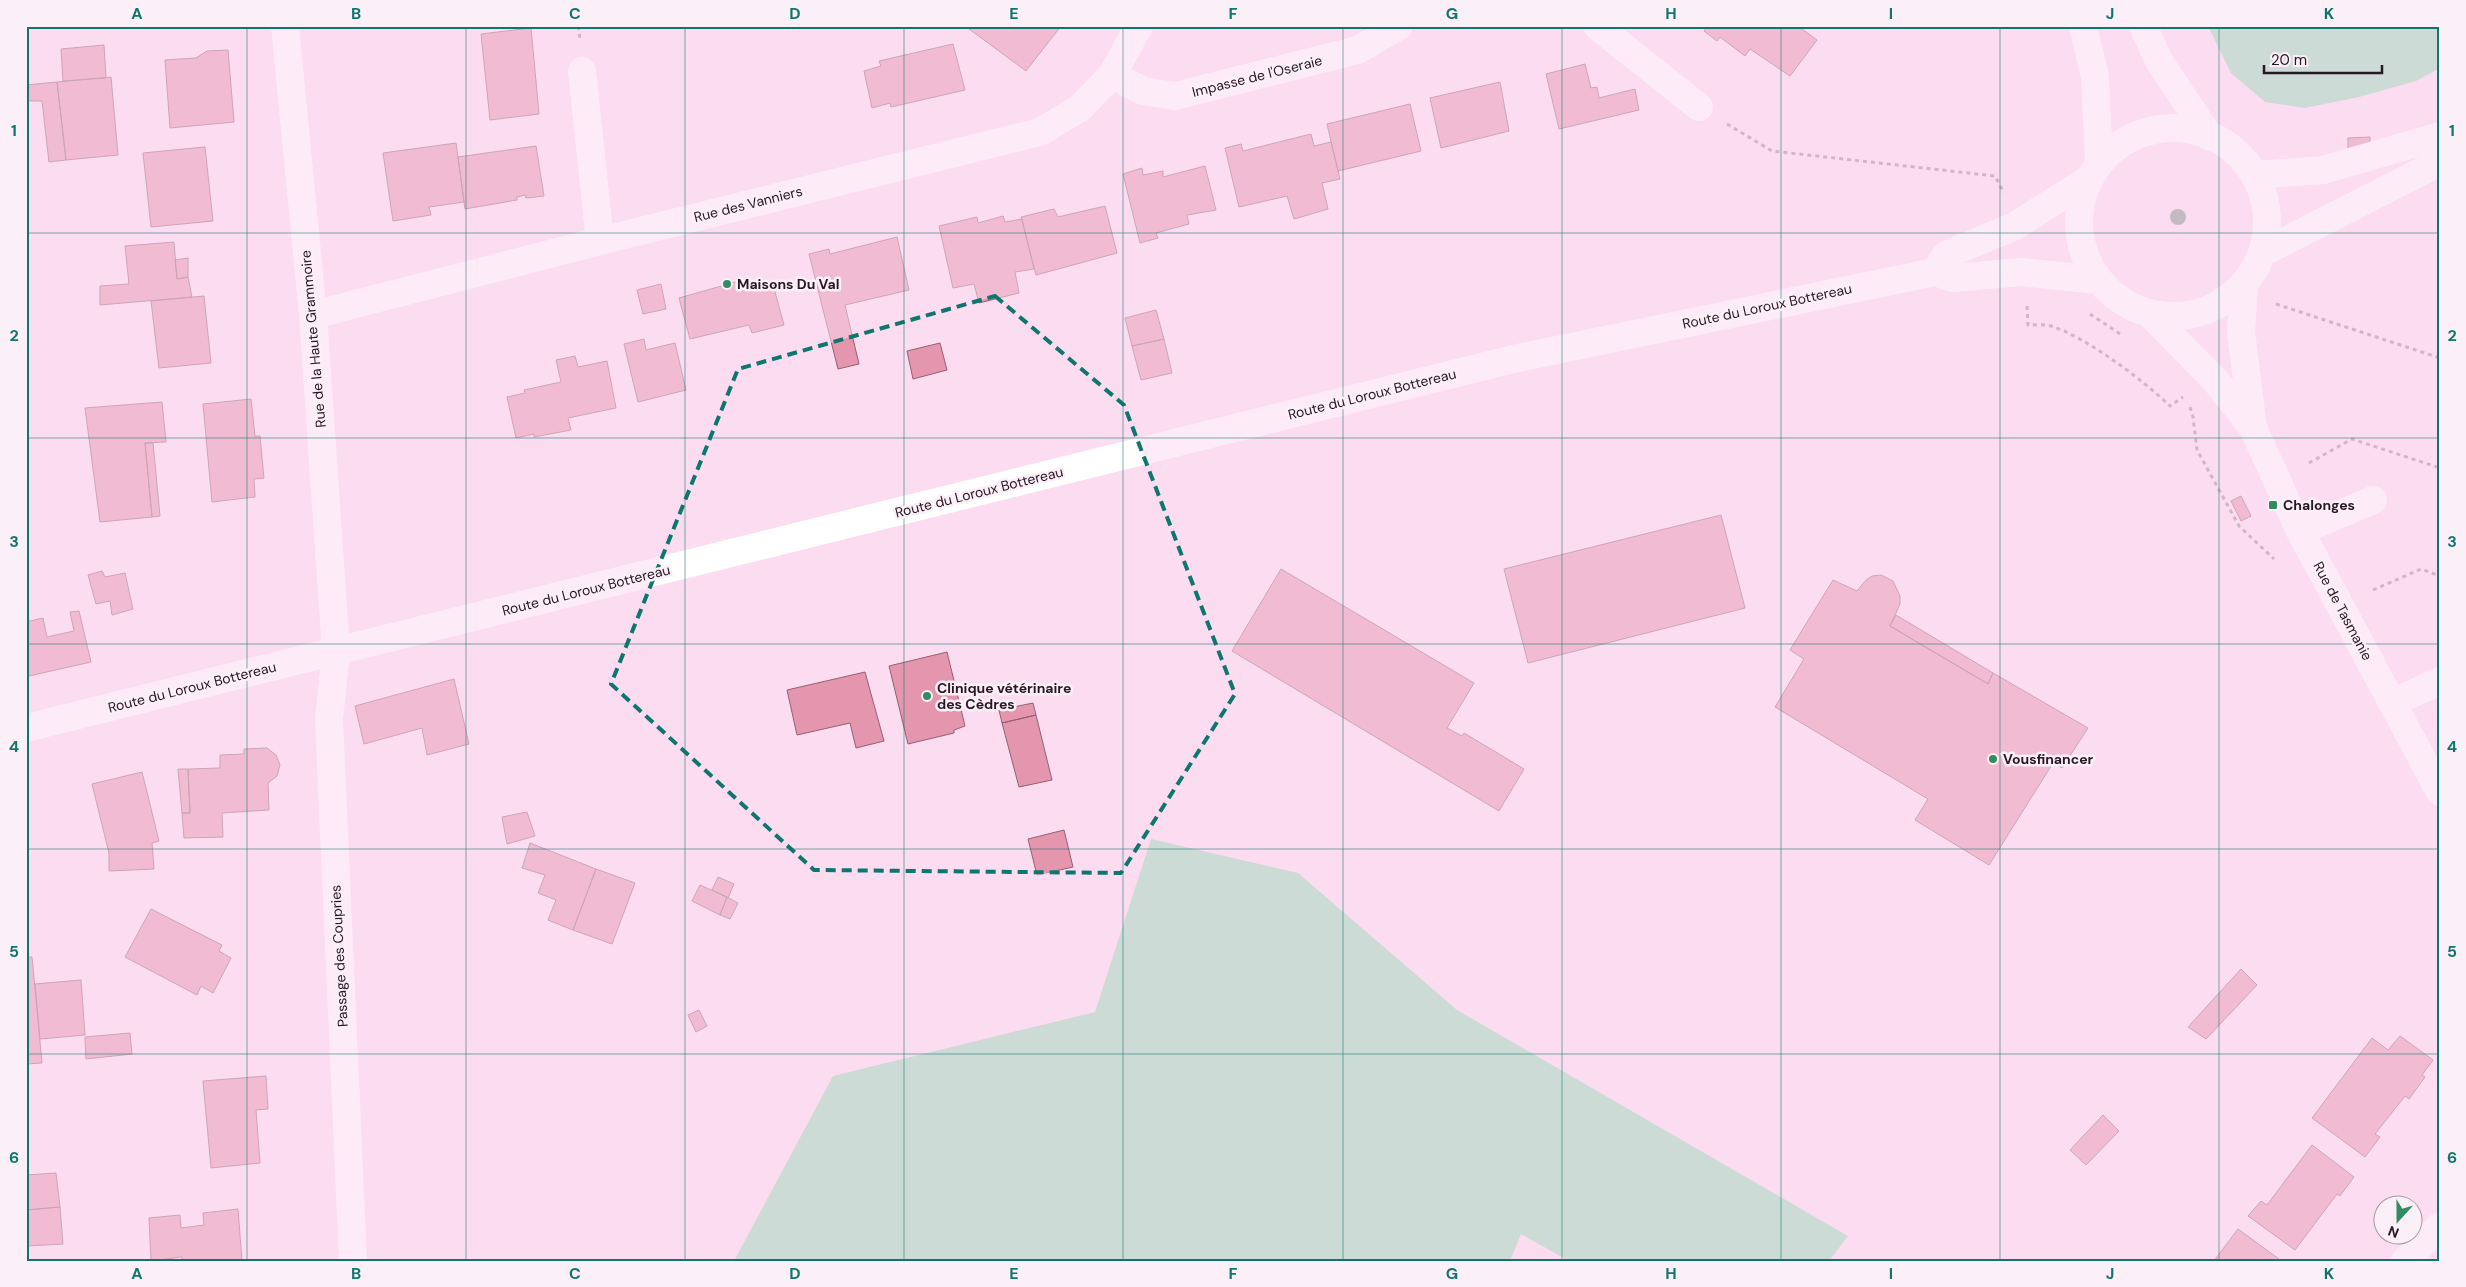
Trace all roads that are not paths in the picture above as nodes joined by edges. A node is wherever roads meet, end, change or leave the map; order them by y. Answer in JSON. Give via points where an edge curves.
{"nodes":[{"id":1,"x":285,"y":26,"type":"edge"},
{"id":2,"x":1138,"y":26,"type":"edge"},
{"id":3,"x":1399,"y":26,"type":"edge"},
{"id":4,"x":1597,"y":26,"type":"edge"},
{"id":5,"x":2083,"y":26,"type":"edge"},
{"id":6,"x":2143,"y":26,"type":"edge"},
{"id":7,"x":582,"y":71,"type":"dead end"},
{"id":8,"x":1112,"y":75,"type":"junction"},
{"id":9,"x":1699,"y":107,"type":"road end"},
{"id":10,"x":2208,"y":136,"type":"junction"},
{"id":11,"x":2440,"y":136,"type":"edge"},
{"id":12,"x":2440,"y":162,"type":"edge"},
{"id":13,"x":2094,"y":171,"type":"junction"},
{"id":14,"x":2254,"y":175,"type":"junction"},
{"id":15,"x":600,"y":241,"type":"junction"},
{"id":16,"x":2262,"y":253,"type":"junction"},
{"id":17,"x":1935,"y":272,"type":"junction"},
{"id":18,"x":2098,"y":280,"type":"junction"},
{"id":19,"x":2244,"y":285,"type":"junction"},
{"id":20,"x":2150,"y":314,"type":"junction"},
{"id":21,"x":313,"y":315,"type":"junction"},
{"id":22,"x":2253,"y":428,"type":"junction"},
{"id":23,"x":2373,"y":500,"type":"dead end"},
{"id":24,"x":2300,"y":531,"type":"junction"},
{"id":25,"x":336,"y":652,"type":"junction"},
{"id":26,"x":2440,"y":681,"type":"edge"},
{"id":27,"x":2392,"y":703,"type":"junction"},
{"id":28,"x":26,"y":728,"type":"edge"},
{"id":29,"x":2440,"y":792,"type":"edge"},
{"id":30,"x":2440,"y":1226,"type":"edge"},
{"id":31,"x":353,"y":1261,"type":"edge"},
{"id":32,"x":2405,"y":1261,"type":"edge"}],
"edges":[{"from":1,"to":21,"type":"street","name":"Rue de la Haute Grammoire"},
{"from":2,"to":8,"type":"street","name":"Rue des Vanniers"},
{"from":3,"to":8,"type":"street","name":"Impasse de l'Oseraie","via":[[1358,50],[1174,96],[1143,90]]},
{"from":4,"to":9,"type":"street"},
{"from":5,"to":13,"type":"street","via":[[2094,77]]},
{"from":6,"to":10,"type":"street","via":[[2159,61]]},
{"from":7,"to":15,"type":"street"},
{"from":8,"to":15,"type":"street","name":"Rue des Vanniers","via":[[1080,108],[1040,132]]},
{"from":10,"to":13,"type":"street","via":[[2185,129],[2138,134],[2117,146]]},
{"from":10,"to":14,"type":"street","via":[[2227,145]]},
{"from":11,"to":14,"type":"street","via":[[2323,170]]},
{"from":12,"to":16,"type":"street"},
{"from":13,"to":17,"type":"street","via":[[2015,226],[1946,255]]},
{"from":13,"to":18,"type":"street","via":[[2080,204],[2078,231],[2085,257]]},
{"from":14,"to":16,"type":"street","via":[[2265,200],[2267,227]]},
{"from":15,"to":21,"type":"street","name":"Rue des Vanniers"},
{"from":16,"to":19,"type":"street"},
{"from":17,"to":18,"type":"street","name":"Route du Loroux Bottereau","via":[[1953,278],[2021,272]]},
{"from":17,"to":25,"type":"street","name":"Route du Loroux Bottereau","via":[[1513,359]]},
{"from":18,"to":20,"type":"street","via":[[2122,302]]},
{"from":19,"to":20,"type":"street","via":[[2225,301],[2202,312],[2178,317]]},
{"from":19,"to":22,"type":"street","name":"Rue de Tasmanie","via":[[2240,332]]},
{"from":20,"to":22,"type":"street","name":"Rue de Tasmanie","via":[[2215,380]]},
{"from":21,"to":25,"type":"street","name":"Rue de la Haute Grammoire"},
{"from":22,"to":24,"type":"street","name":"Rue de Tasmanie"},
{"from":23,"to":24,"type":"street"},
{"from":24,"to":27,"type":"street","name":"Rue de Tasmanie"},
{"from":25,"to":28,"type":"street","name":"Route du Loroux Bottereau"},
{"from":25,"to":31,"type":"street","name":"Passage des Coupries","via":[[329,719]]},
{"from":26,"to":27,"type":"street"},
{"from":27,"to":29,"type":"street","name":"Rue de Tasmanie"},
{"from":30,"to":32,"type":"street"}]}
